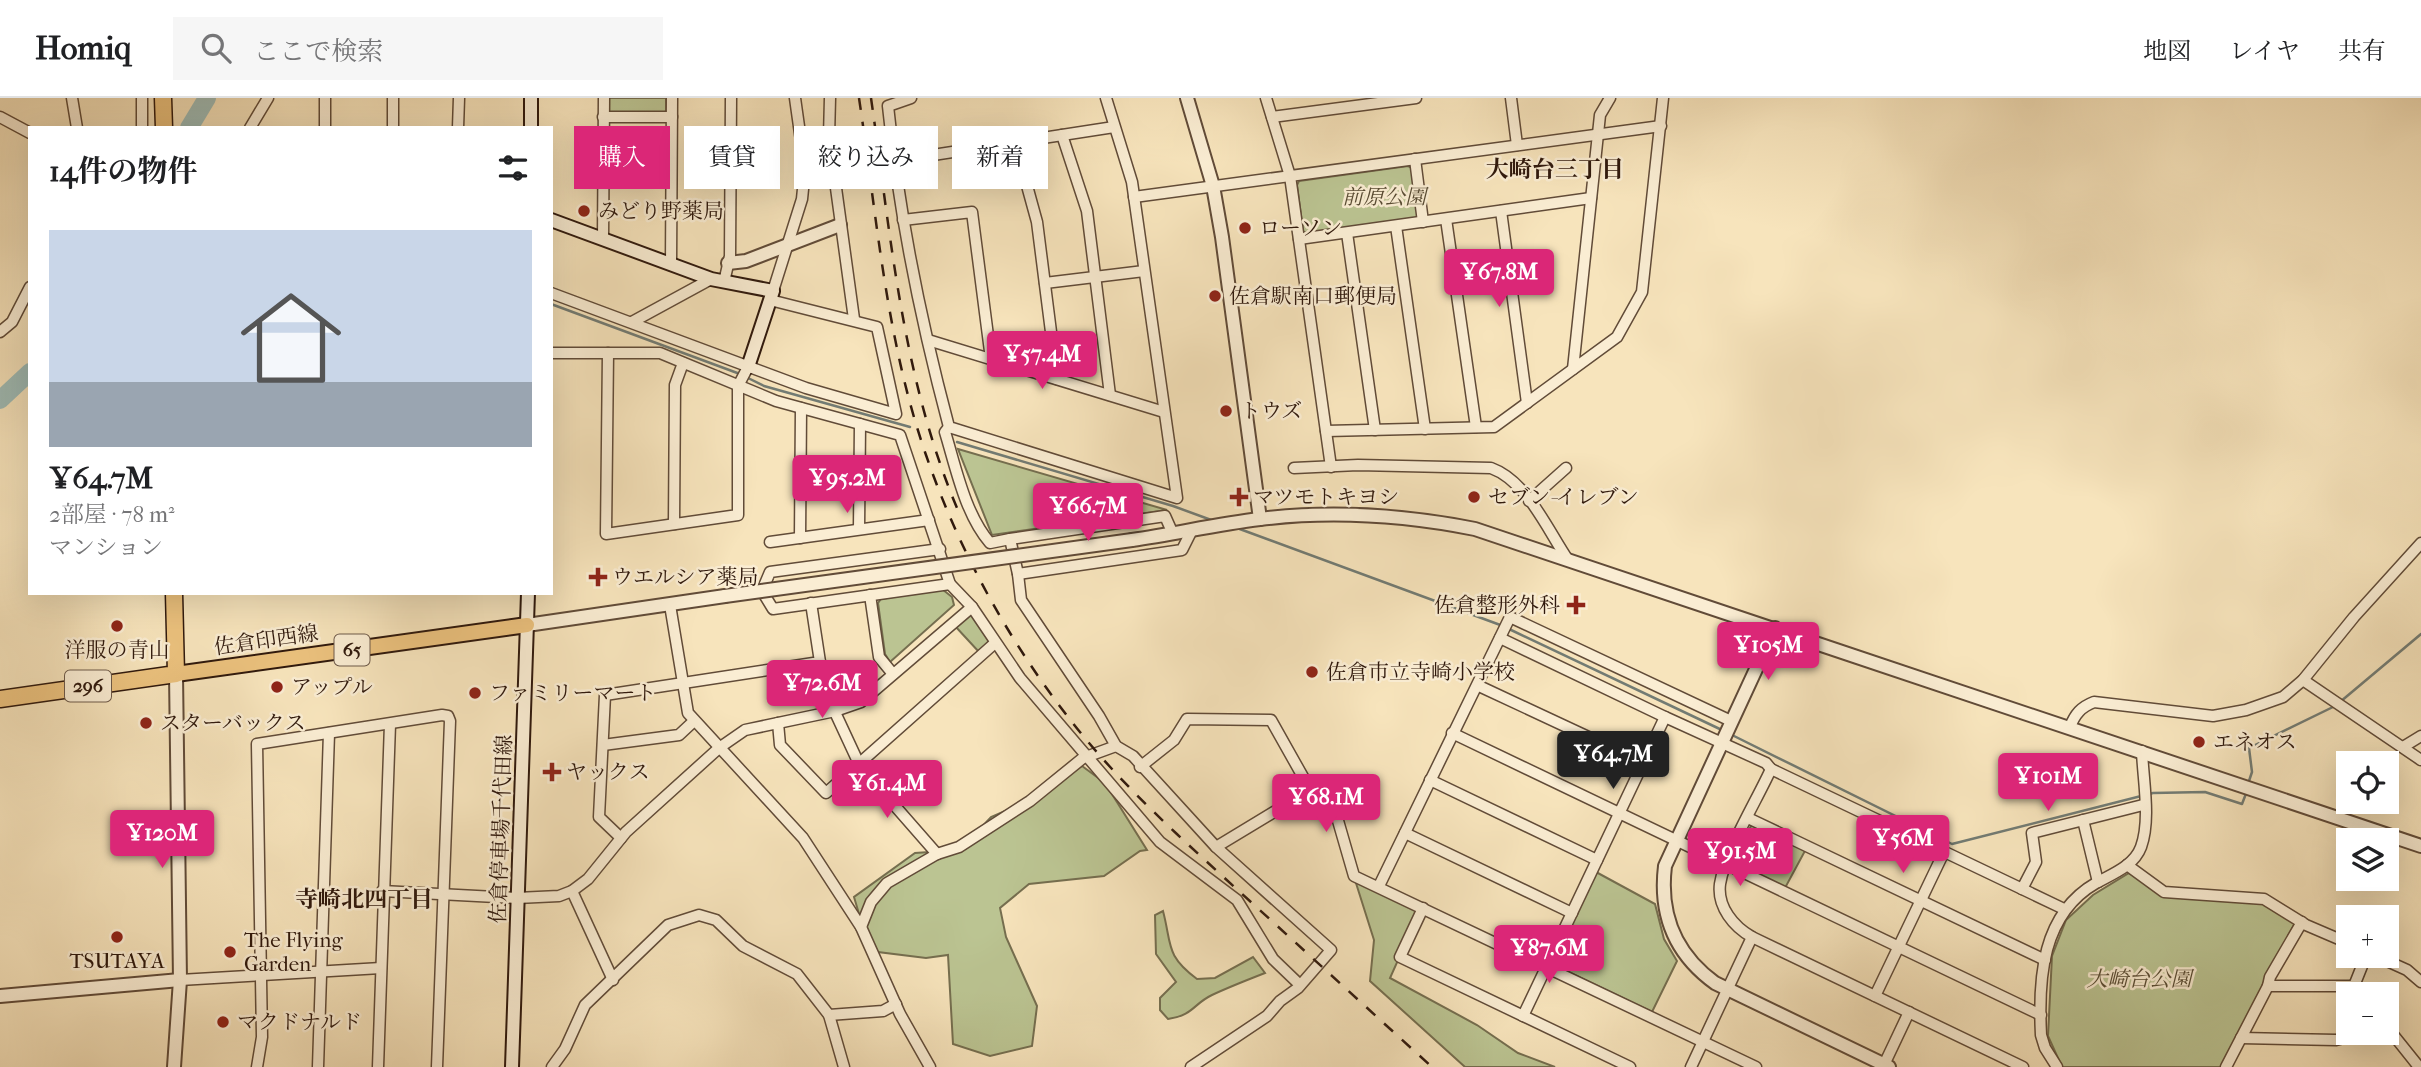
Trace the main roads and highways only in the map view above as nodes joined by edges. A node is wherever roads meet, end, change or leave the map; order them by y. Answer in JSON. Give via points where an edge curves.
{"nodes":[{"id":1,"x":163,"y":98,"type":"edge"},
{"id":2,"x":164,"y":124,"type":"edge"},
{"id":3,"x":174,"y":595,"type":"edge"},
{"id":4,"x":527,"y":625,"type":"road end"},
{"id":5,"x":176,"y":674,"type":"junction"},
{"id":6,"x":0,"y":699,"type":"edge"}],
"edges":[{"from":1,"to":2,"type":"highway"},
{"from":3,"to":5,"type":"highway"},
{"from":4,"to":5,"type":"main road","name":"佐倉印西線","number":"65"},
{"from":5,"to":6,"type":"highway","number":"296"}]}
